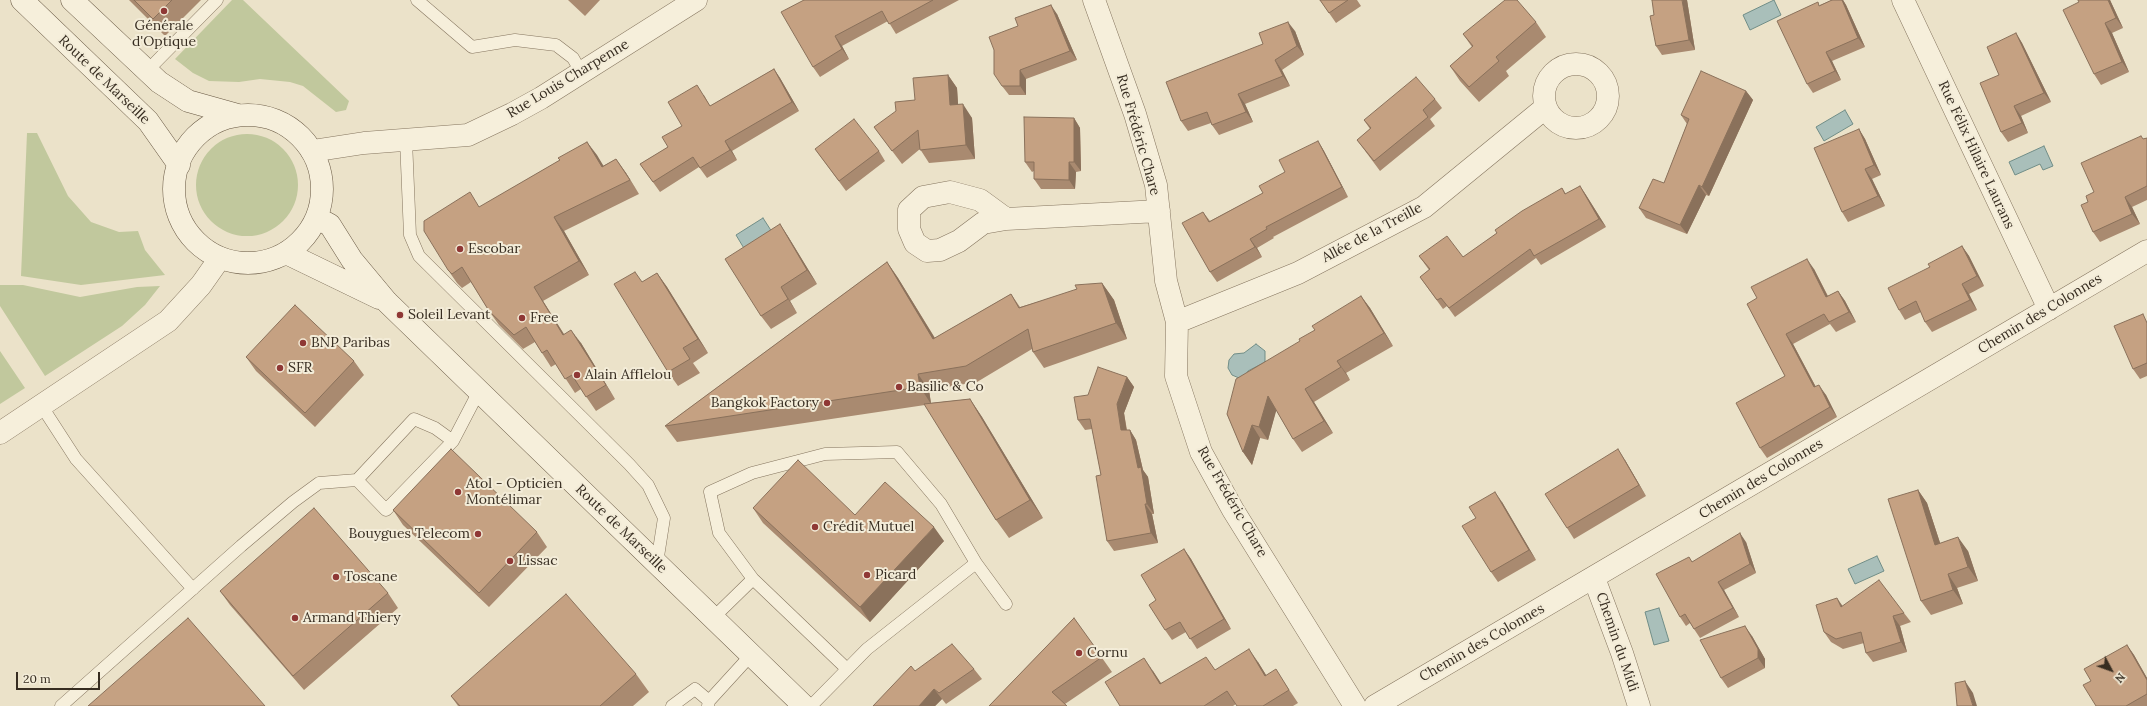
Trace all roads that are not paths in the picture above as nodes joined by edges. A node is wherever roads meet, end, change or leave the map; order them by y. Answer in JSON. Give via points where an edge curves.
{"nodes":[{"id":1,"x":22,"y":0,"type":"edge"},
{"id":2,"x":72,"y":0,"type":"edge"},
{"id":3,"x":217,"y":0,"type":"edge"},
{"id":4,"x":417,"y":0,"type":"edge"},
{"id":5,"x":696,"y":0,"type":"edge"},
{"id":6,"x":1094,"y":0,"type":"edge"},
{"id":7,"x":1902,"y":0,"type":"edge"},
{"id":8,"x":147,"y":71,"type":"junction"},
{"id":9,"x":581,"y":72,"type":"junction"},
{"id":10,"x":1545,"y":108,"type":"dead end"},
{"id":11,"x":238,"y":115,"type":"junction"},
{"id":12,"x":406,"y":140,"type":"junction"},
{"id":13,"x":312,"y":151,"type":"junction"},
{"id":14,"x":179,"y":165,"type":"junction"},
{"id":15,"x":1159,"y":211,"type":"junction"},
{"id":16,"x":317,"y":218,"type":"junction"},
{"id":17,"x":1006,"y":219,"type":"dead end"},
{"id":18,"x":2147,"y":252,"type":"edge"},
{"id":19,"x":286,"y":253,"type":"junction"},
{"id":20,"x":220,"y":258,"type":"junction"},
{"id":21,"x":387,"y":302,"type":"junction"},
{"id":22,"x":2049,"y":309,"type":"junction"},
{"id":23,"x":1178,"y":322,"type":"junction"},
{"id":24,"x":478,"y":393,"type":"junction"},
{"id":25,"x":41,"y":405,"type":"junction"},
{"id":26,"x":0,"y":433,"type":"edge"},
{"id":27,"x":453,"y":441,"type":"junction"},
{"id":28,"x":357,"y":480,"type":"junction"},
{"id":29,"x":657,"y":563,"type":"junction"},
{"id":30,"x":976,"y":563,"type":"junction"},
{"id":31,"x":1594,"y":578,"type":"junction"},
{"id":32,"x":753,"y":579,"type":"junction"},
{"id":33,"x":194,"y":589,"type":"junction"},
{"id":34,"x":1006,"y":604,"type":"dead end"},
{"id":35,"x":713,"y":618,"type":"junction"},
{"id":36,"x":751,"y":655,"type":"junction"},
{"id":37,"x":847,"y":669,"type":"junction"},
{"id":38,"x":708,"y":704,"type":"edge"},
{"id":39,"x":61,"y":706,"type":"edge"},
{"id":40,"x":672,"y":706,"type":"edge"},
{"id":41,"x":804,"y":706,"type":"edge"},
{"id":42,"x":811,"y":706,"type":"edge"},
{"id":43,"x":1355,"y":706,"type":"edge"},
{"id":44,"x":1375,"y":706,"type":"edge"},
{"id":45,"x":1639,"y":706,"type":"edge"}],
"edges":[{"from":1,"to":14,"type":"street","name":"Route de Marseille","via":[[148,121]]},
{"from":2,"to":8,"type":"street"},
{"from":3,"to":8,"type":"lane"},
{"from":4,"to":9,"type":"lane","via":[[472,47],[515,40],[556,45],[573,58]]},
{"from":5,"to":9,"type":"street","name":"Rue Louis Charpenne"},
{"from":6,"to":15,"type":"street","name":"Rue Frédéric Chare","via":[[1135,114],[1156,185]]},
{"from":7,"to":22,"type":"street","name":"Rue Félix Hilaire Laurans"},
{"from":8,"to":11,"type":"street","via":[[188,101]]},
{"from":9,"to":12,"type":"street","name":"Rue Louis Charpenne","via":[[518,111],[468,135]]},
{"from":10,"to":23,"type":"street","name":"Allée de la Treille","via":[[1424,207],[1298,273]]},
{"from":11,"to":13,"type":"street","via":[[260,116],[281,122],[299,134]]},
{"from":11,"to":14,"type":"street","via":[[216,122],[198,135],[184,152]]},
{"from":12,"to":13,"type":"street","name":"Rue Louis Charpenne"},
{"from":12,"to":29,"type":"lane","via":[[410,235],[419,256],[629,464],[648,486],[664,518]]},
{"from":13,"to":16,"type":"street","via":[[321,173],[322,196]]},
{"from":14,"to":20,"type":"street","via":[[174,196],[180,219],[203,248]]},
{"from":15,"to":17,"type":"street"},
{"from":15,"to":23,"type":"street","name":"Rue Frédéric Chare","via":[[1166,281]]},
{"from":16,"to":19,"type":"street","via":[[304,238]]},
{"from":16,"to":21,"type":"street","via":[[330,224],[352,260]]},
{"from":18,"to":22,"type":"street","name":"Chemin des Colonnes"},
{"from":19,"to":20,"type":"street","via":[[264,262],[242,263]]},
{"from":19,"to":21,"type":"street"},
{"from":20,"to":25,"type":"street","via":[[201,285],[168,321]]},
{"from":21,"to":24,"type":"street","name":"Route de Marseille"},
{"from":22,"to":31,"type":"street","name":"Chemin des Colonnes"},
{"from":23,"to":43,"type":"street","name":"Rue Frédéric Chare","via":[[1176,376],[1201,452],[1233,510]]},
{"from":24,"to":27,"type":"lane"},
{"from":24,"to":29,"type":"street","name":"Route de Marseille"},
{"from":25,"to":26,"type":"street"},
{"from":25,"to":33,"type":"lane","via":[[76,459]]},
{"from":27,"to":28,"type":"lane","via":[[435,428],[414,419]]},
{"from":27,"to":28,"type":"lane","via":[[386,510]]},
{"from":28,"to":33,"type":"lane","via":[[319,483],[241,546]]},
{"from":29,"to":35,"type":"street","name":"Route de Marseille"},
{"from":30,"to":32,"type":"lane","via":[[941,504],[896,452],[825,454],[752,473],[710,492],[720,533]]},
{"from":30,"to":34,"type":"lane"},
{"from":30,"to":37,"type":"lane","via":[[867,649]]},
{"from":31,"to":44,"type":"street","name":"Chemin des Colonnes"},
{"from":31,"to":45,"type":"street","name":"Chemin du Midi"},
{"from":32,"to":35,"type":"lane"},
{"from":32,"to":37,"type":"lane"},
{"from":33,"to":39,"type":"lane"},
{"from":35,"to":36,"type":"street","name":"Route de Marseille"},
{"from":36,"to":38,"type":"lane"},
{"from":36,"to":41,"type":"street","name":"Route de Marseille"},
{"from":37,"to":42,"type":"lane"},
{"from":38,"to":40,"type":"lane","via":[[695,689]]}]}
